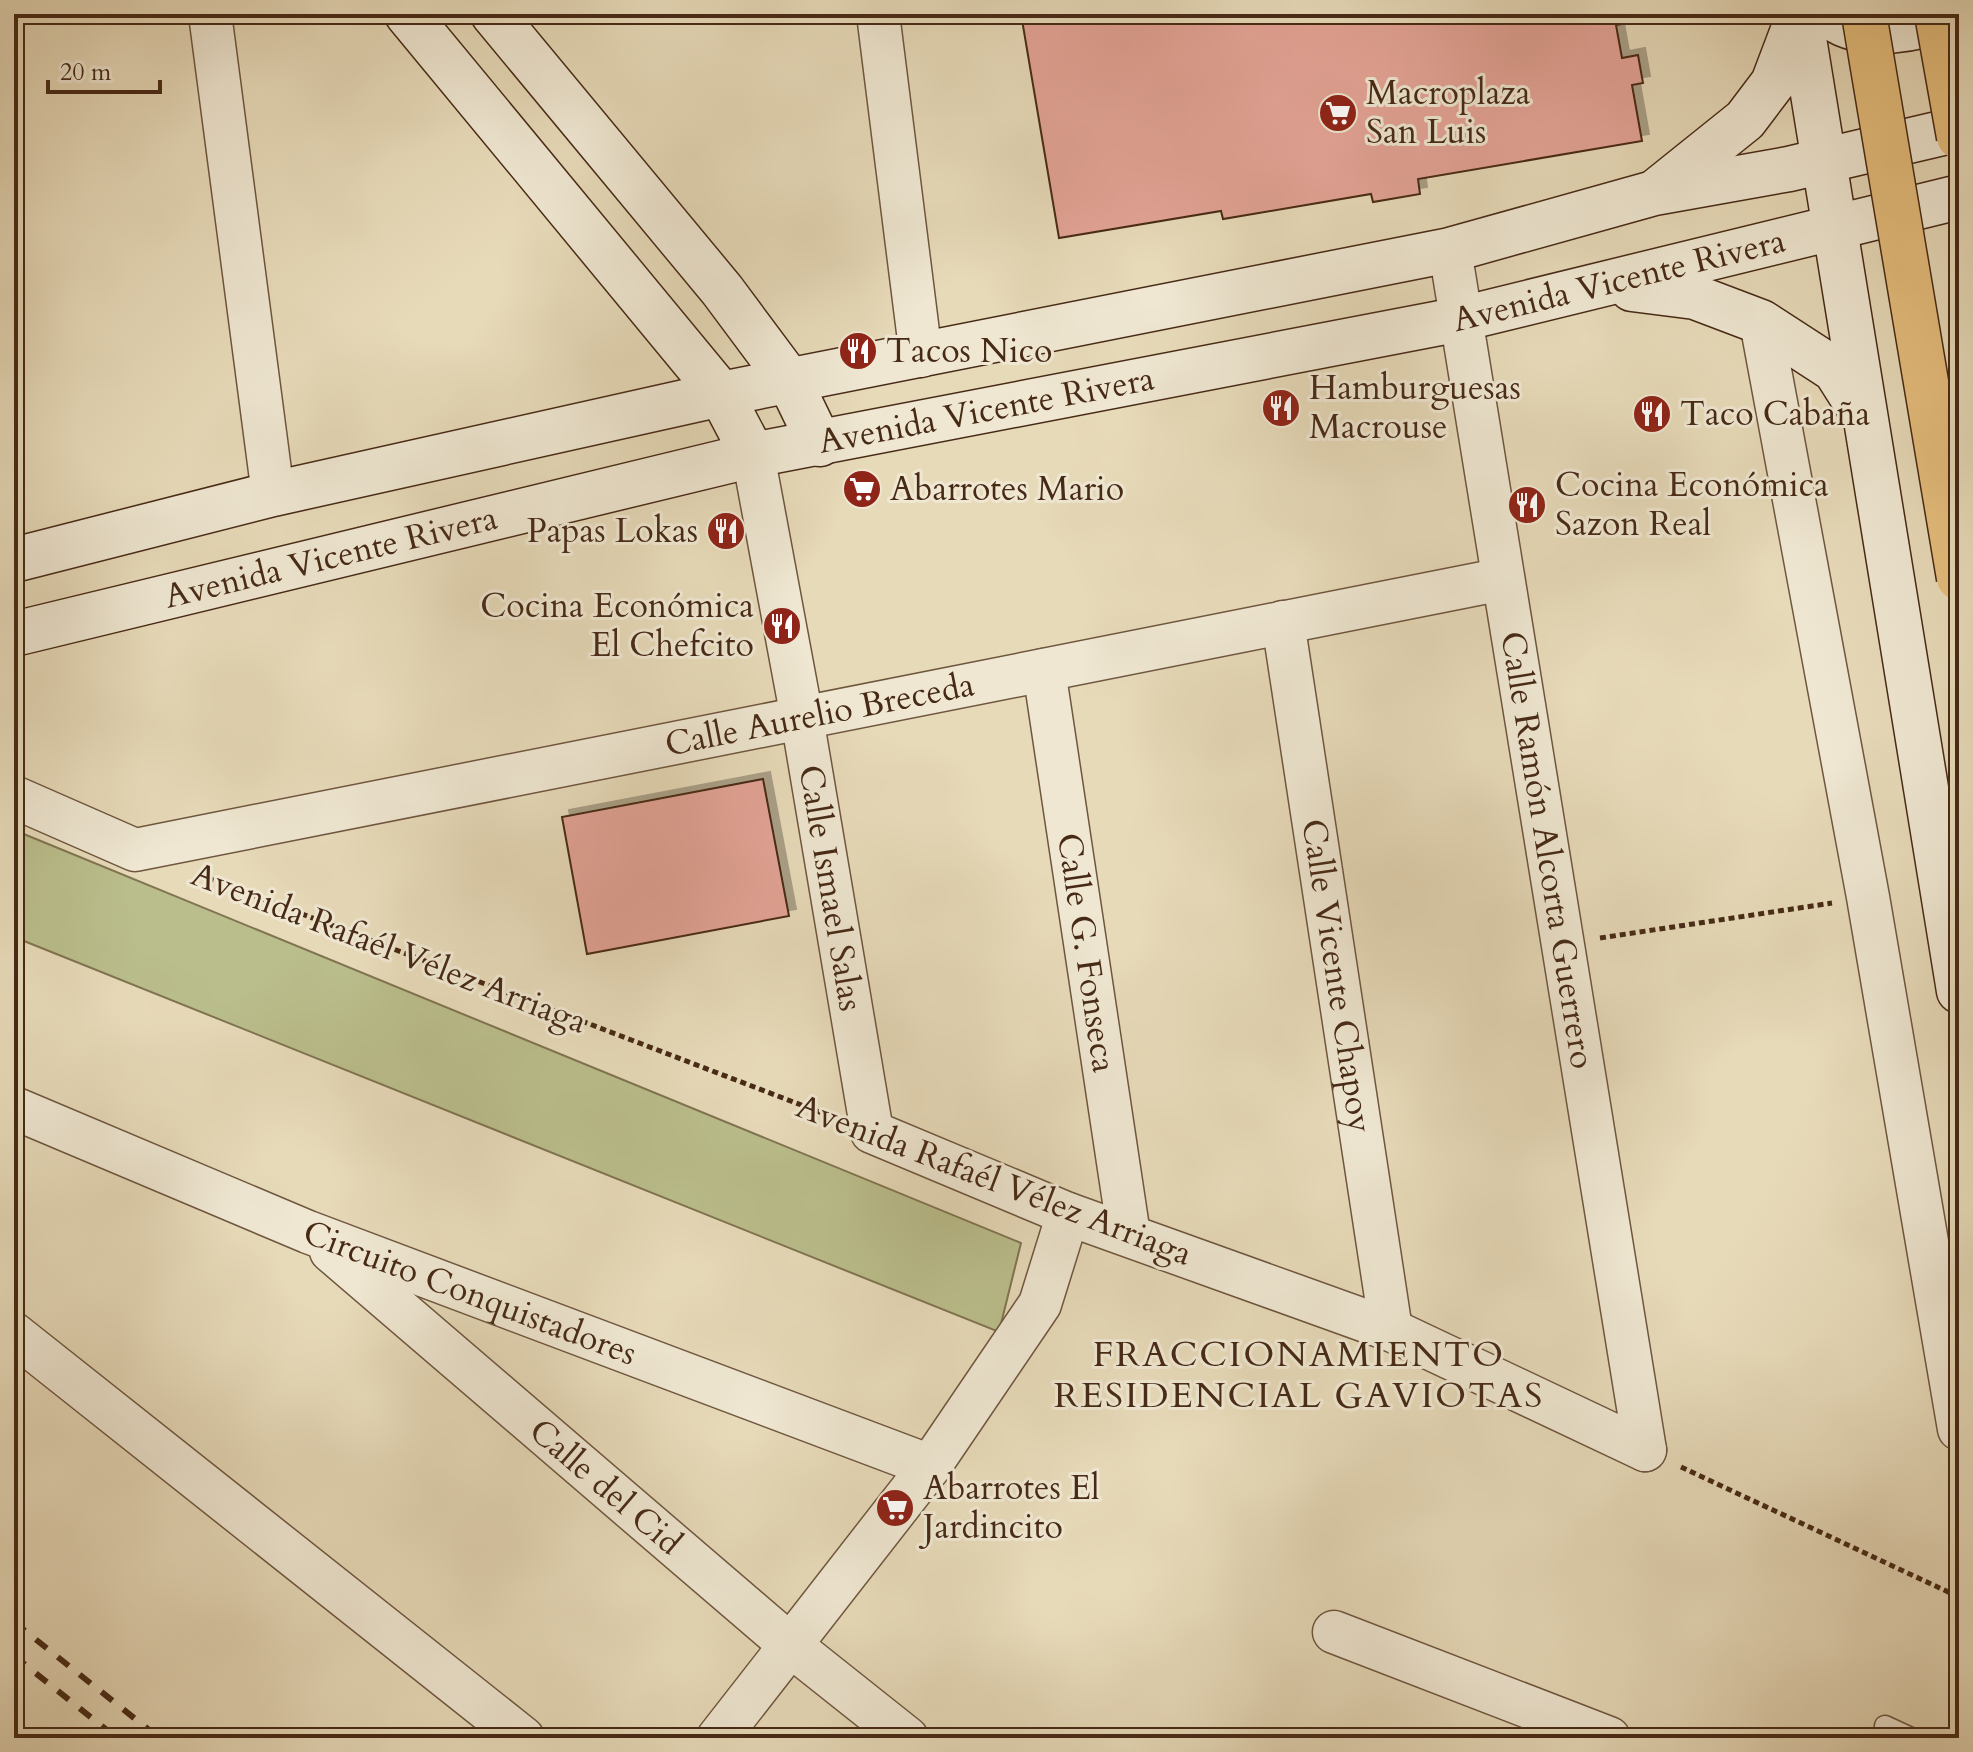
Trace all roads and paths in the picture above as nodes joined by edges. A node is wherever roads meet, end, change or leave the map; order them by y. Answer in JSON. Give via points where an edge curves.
{"nodes":[{"id":1,"x":210,"y":14,"type":"edge"},
{"id":2,"x":407,"y":14,"type":"edge"},
{"id":3,"x":493,"y":14,"type":"edge"},
{"id":4,"x":878,"y":14,"type":"edge"},
{"id":5,"x":1800,"y":14,"type":"edge"},
{"id":6,"x":1828,"y":14,"type":"edge"},
{"id":7,"x":1864,"y":14,"type":"edge"},
{"id":8,"x":1937,"y":14,"type":"edge"},
{"id":9,"x":1959,"y":14,"type":"edge"},
{"id":10,"x":1959,"y":129,"type":"edge"},
{"id":11,"x":1959,"y":137,"type":"edge"},
{"id":12,"x":1824,"y":161,"type":"junction"},
{"id":13,"x":1654,"y":193,"type":"junction"},
{"id":14,"x":1959,"y":197,"type":"edge"},
{"id":15,"x":1835,"y":228,"type":"junction"},
{"id":16,"x":1450,"y":250,"type":"junction"},
{"id":17,"x":1606,"y":286,"type":"junction"},
{"id":18,"x":722,"y":290,"type":"junction"},
{"id":19,"x":1461,"y":319,"type":"junction"},
{"id":20,"x":1761,"y":322,"type":"junction"},
{"id":21,"x":669,"y":328,"type":"junction"},
{"id":22,"x":921,"y":356,"type":"junction"},
{"id":23,"x":789,"y":380,"type":"junction"},
{"id":24,"x":721,"y":394,"type":"junction"},
{"id":25,"x":1866,"y":420,"type":"junction"},
{"id":26,"x":820,"y":444,"type":"junction"},
{"id":27,"x":753,"y":455,"type":"junction"},
{"id":28,"x":273,"y":494,"type":"junction"},
{"id":29,"x":14,"y":560,"type":"edge"},
{"id":30,"x":1959,"y":578,"type":"edge"},
{"id":31,"x":1503,"y":579,"type":"junction"},
{"id":32,"x":1283,"y":622,"type":"junction"},
{"id":33,"x":14,"y":634,"type":"edge"},
{"id":34,"x":1044,"y":670,"type":"junction"},
{"id":35,"x":802,"y":718,"type":"junction"},
{"id":36,"x":14,"y":797,"type":"edge"},
{"id":37,"x":194,"y":873,"type":"dead end"},
{"id":38,"x":1868,"y":897,"type":"junction"},
{"id":39,"x":1562,"y":944,"type":"junction"},
{"id":40,"x":1959,"y":991,"type":"edge"},
{"id":41,"x":14,"y":1108,"type":"edge"},
{"id":42,"x":872,"y":1132,"type":"junction"},
{"id":43,"x":1065,"y":1221,"type":"junction"},
{"id":44,"x":308,"y":1232,"type":"junction"},
{"id":45,"x":1129,"y":1235,"type":"junction"},
{"id":46,"x":1391,"y":1330,"type":"junction"},
{"id":47,"x":14,"y":1334,"type":"edge"},
{"id":48,"x":1959,"y":1429,"type":"edge"},
{"id":49,"x":1645,"y":1450,"type":"junction"},
{"id":50,"x":930,"y":1466,"type":"junction"},
{"id":51,"x":1959,"y":1597,"type":"edge"},
{"id":52,"x":1334,"y":1632,"type":"dead end"},
{"id":53,"x":790,"y":1645,"type":"junction"},
{"id":54,"x":1885,"y":1726,"type":"dead end"},
{"id":55,"x":523,"y":1738,"type":"edge"},
{"id":56,"x":718,"y":1738,"type":"edge"},
{"id":57,"x":907,"y":1738,"type":"edge"},
{"id":58,"x":1609,"y":1738,"type":"edge"},
{"id":59,"x":1911,"y":1738,"type":"edge"}],
"edges":[{"from":1,"to":28,"type":"street"},
{"from":2,"to":21,"type":"main road"},
{"from":3,"to":18,"type":"main road"},
{"from":4,"to":22,"type":"street"},
{"from":5,"to":12,"type":"main road"},
{"from":5,"to":13,"type":"main road","via":[[1773,83],[1745,120]]},
{"from":6,"to":9,"type":"main road","via":[[1878,33],[1929,26]]},
{"from":7,"to":30,"type":"highway","bridge":true},
{"from":8,"to":11,"type":"highway","bridge":true},
{"from":10,"to":12,"type":"main road","name":"Avenida Vicente Rivera"},
{"from":12,"to":13,"type":"main road","name":"Avenida Vicente Rivera"},
{"from":12,"to":15,"type":"main road"},
{"from":13,"to":16,"type":"main road","name":"Avenida Vicente Rivera"},
{"from":14,"to":15,"type":"main road","name":"Avenida Vicente Rivera"},
{"from":15,"to":17,"type":"main road","name":"Avenida Vicente Rivera"},
{"from":15,"to":25,"type":"main road"},
{"from":16,"to":19,"type":"street","name":"Calle Ramón Alcorta Guerrero"},
{"from":16,"to":22,"type":"main road","name":"Avenida Vicente Rivera"},
{"from":17,"to":19,"type":"main road","name":"Avenida Vicente Rivera"},
{"from":17,"to":20,"type":"main road","via":[[1695,297]]},
{"from":18,"to":21,"type":"main road","via":[[710,326],[693,333]]},
{"from":18,"to":23,"type":"main road"},
{"from":19,"to":26,"type":"main road","name":"Avenida Vicente Rivera"},
{"from":19,"to":31,"type":"street","name":"Calle Ramón Alcorta Guerrero"},
{"from":20,"to":25,"type":"main road","via":[[1835,370]]},
{"from":20,"to":38,"type":"street"},
{"from":21,"to":24,"type":"main road"},
{"from":22,"to":23,"type":"main road","name":"Avenida Vicente Rivera"},
{"from":23,"to":24,"type":"main road","name":"Avenida Vicente Rivera"},
{"from":23,"to":26,"type":"main road"},
{"from":24,"to":27,"type":"main road"},
{"from":24,"to":28,"type":"main road","name":"Avenida Vicente Rivera"},
{"from":25,"to":40,"type":"main road"},
{"from":26,"to":27,"type":"main road","name":"Avenida Vicente Rivera"},
{"from":27,"to":33,"type":"main road","name":"Avenida Vicente Rivera"},
{"from":27,"to":35,"type":"street","name":"Calle Ismael Salas"},
{"from":28,"to":29,"type":"main road","name":"Avenida Vicente Rivera"},
{"from":31,"to":32,"type":"street","name":"Calle Aurelio Breceda"},
{"from":31,"to":39,"type":"street","name":"Calle Ramón Alcorta Guerrero"},
{"from":32,"to":34,"type":"street","name":"Calle Aurelio Breceda"},
{"from":32,"to":46,"type":"street","name":"Calle Vicente Chapoy"},
{"from":34,"to":35,"type":"street","name":"Calle Aurelio Breceda"},
{"from":34,"to":45,"type":"street","name":"Calle G. Fonseca"},
{"from":35,"to":36,"type":"street","name":"Calle Aurelio Breceda","via":[[135,850]]},
{"from":35,"to":42,"type":"street","name":"Calle Ismael Salas"},
{"from":37,"to":42,"type":"path","name":"Avenida Rafaél Vélez Arriaga"},
{"from":38,"to":39,"type":"path"},
{"from":38,"to":48,"type":"street"},
{"from":39,"to":49,"type":"street","name":"Calle Ramón Alcorta Guerrero"},
{"from":41,"to":44,"type":"street","name":"Circuito Conquistadores"},
{"from":42,"to":43,"type":"street","name":"Avenida Rafaél Vélez Arriaga"},
{"from":43,"to":45,"type":"street","name":"Avenida Rafaél Vélez Arriaga"},
{"from":43,"to":50,"type":"street","via":[[1040,1304]]},
{"from":44,"to":50,"type":"street","name":"Circuito Conquistadores"},
{"from":44,"to":53,"type":"street","name":"Calle del Cid"},
{"from":45,"to":46,"type":"street","name":"Avenida Rafaél Vélez Arriaga"},
{"from":46,"to":49,"type":"street","name":"Avenida Rafaél Vélez Arriaga"},
{"from":47,"to":55,"type":"street"},
{"from":49,"to":51,"type":"path"},
{"from":50,"to":53,"type":"street"},
{"from":52,"to":58,"type":"street"},
{"from":53,"to":56,"type":"street"},
{"from":53,"to":57,"type":"street","name":"Calle del Cid"},
{"from":54,"to":59,"type":"lane"}]}
